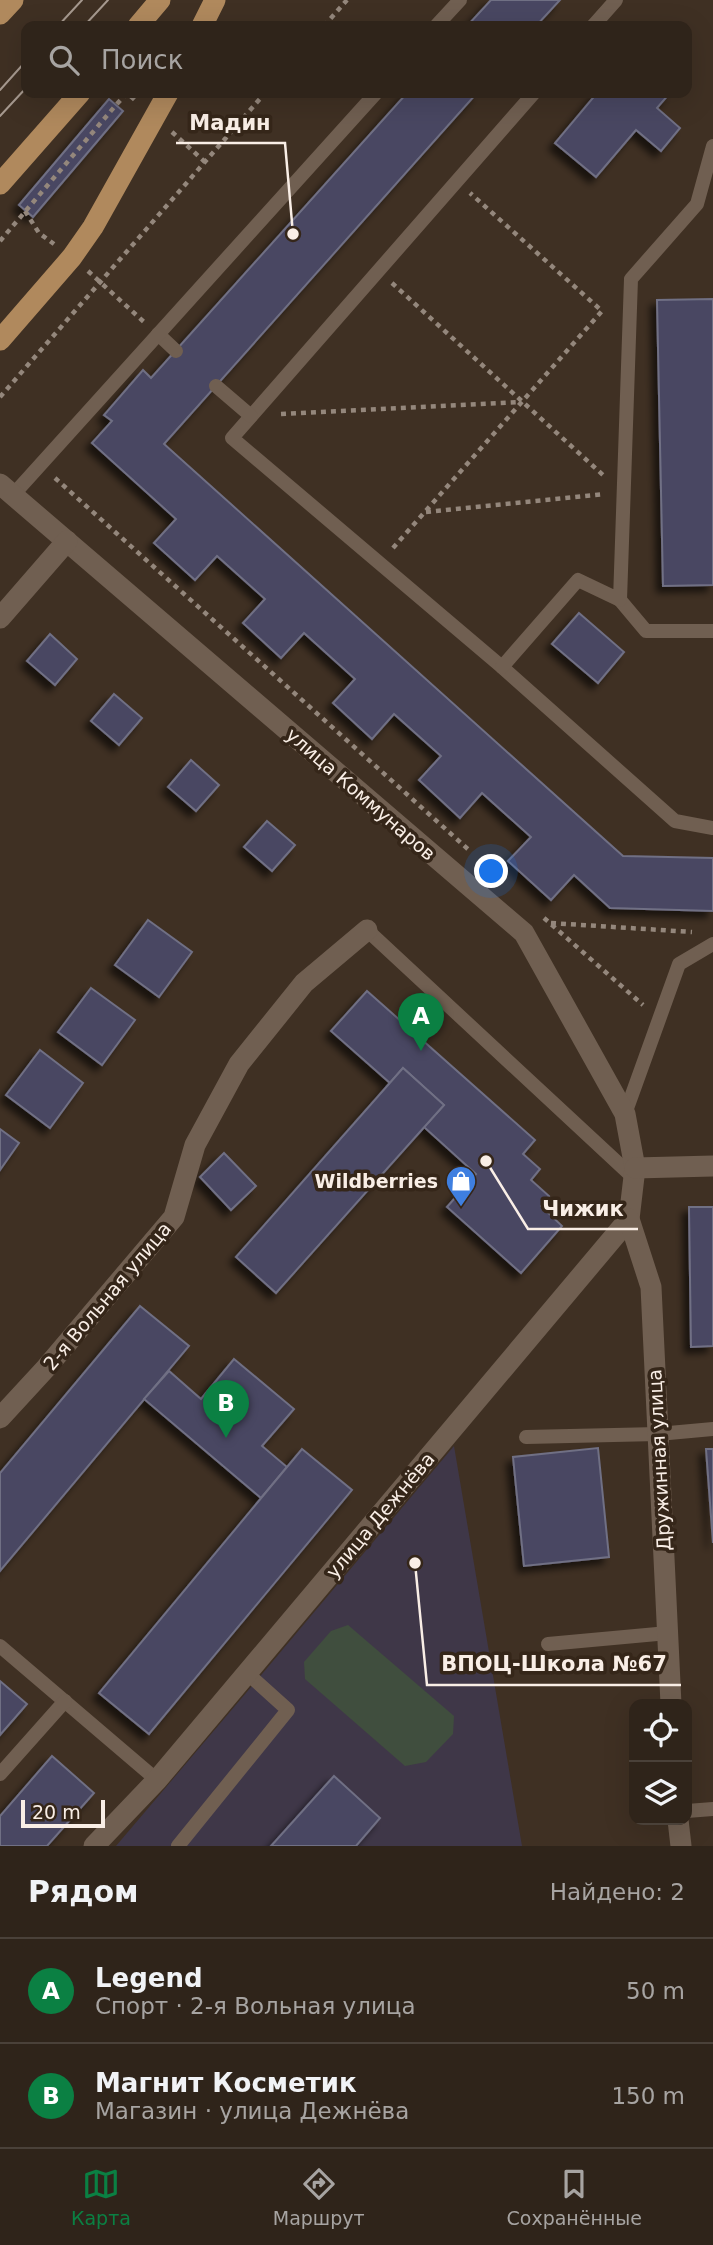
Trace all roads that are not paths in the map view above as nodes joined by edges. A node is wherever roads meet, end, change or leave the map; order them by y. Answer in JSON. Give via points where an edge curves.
{"nodes":[{"id":1,"x":13,"y":0,"type":"edge"},
{"id":2,"x":160,"y":0,"type":"edge"},
{"id":3,"x":215,"y":0,"type":"edge"},
{"id":4,"x":460,"y":0,"type":"edge"},
{"id":5,"x":616,"y":0,"type":"edge"},
{"id":6,"x":0,"y":15,"type":"edge"},
{"id":7,"x":142,"y":21,"type":"edge"},
{"id":8,"x":204,"y":21,"type":"edge"},
{"id":9,"x":441,"y":21,"type":"edge"},
{"id":10,"x":597,"y":21,"type":"edge"},
{"id":11,"x":76,"y":98,"type":"edge"},
{"id":12,"x":165,"y":98,"type":"edge"},
{"id":13,"x":371,"y":98,"type":"edge"},
{"id":14,"x":530,"y":98,"type":"edge"},
{"id":15,"x":713,"y":146,"type":"edge"},
{"id":16,"x":0,"y":184,"type":"edge"},
{"id":17,"x":158,"y":334,"type":"junction"},
{"id":18,"x":0,"y":340,"type":"edge"},
{"id":19,"x":176,"y":351,"type":"dead end"},
{"id":20,"x":216,"y":386,"type":"dead end"},
{"id":21,"x":251,"y":416,"type":"junction"},
{"id":22,"x":6,"y":490,"type":"edge"},
{"id":23,"x":67,"y":541,"type":"junction"},
{"id":24,"x":620,"y":600,"type":"junction"},
{"id":25,"x":0,"y":618,"type":"edge"},
{"id":26,"x":713,"y":631,"type":"edge"},
{"id":27,"x":502,"y":667,"type":"junction"},
{"id":28,"x":713,"y":828,"type":"edge"},
{"id":29,"x":367,"y":930,"type":"joint"},
{"id":30,"x":713,"y":944,"type":"edge"},
{"id":31,"x":625,"y":1114,"type":"junction"},
{"id":32,"x":713,"y":1166,"type":"edge"},
{"id":33,"x":634,"y":1173,"type":"junction"},
{"id":34,"x":629,"y":1219,"type":"junction"},
{"id":35,"x":0,"y":1418,"type":"edge"},
{"id":36,"x":713,"y":1429,"type":"edge"},
{"id":37,"x":658,"y":1434,"type":"junction"},
{"id":38,"x":526,"y":1437,"type":"dead end"},
{"id":39,"x":668,"y":1633,"type":"junction"},
{"id":40,"x":548,"y":1644,"type":"dead end"},
{"id":41,"x":0,"y":1646,"type":"edge"},
{"id":42,"x":247,"y":1673,"type":"junction"},
{"id":43,"x":671,"y":1699,"type":"edge"},
{"id":44,"x":65,"y":1701,"type":"junction"},
{"id":45,"x":0,"y":1774,"type":"edge"},
{"id":46,"x":157,"y":1780,"type":"junction"},
{"id":47,"x":713,"y":1809,"type":"edge"},
{"id":48,"x":692,"y":1811,"type":"edge"},
{"id":49,"x":679,"y":1825,"type":"edge"},
{"id":50,"x":94,"y":1846,"type":"edge"},
{"id":51,"x":178,"y":1846,"type":"edge"},
{"id":52,"x":681,"y":1846,"type":"edge"}],
"edges":[{"from":1,"to":6,"type":"main road"},
{"from":2,"to":7,"type":"main road"},
{"from":3,"to":8,"type":"main road"},
{"from":4,"to":9,"type":"lane"},
{"from":5,"to":10,"type":"lane"},
{"from":11,"to":16,"type":"main road"},
{"from":12,"to":18,"type":"main road","via":[[93,227]]},
{"from":13,"to":17,"type":"lane"},
{"from":14,"to":21,"type":"lane"},
{"from":15,"to":24,"type":"lane","via":[[697,204],[631,279]]},
{"from":17,"to":19,"type":"lane"},
{"from":17,"to":22,"type":"lane","via":[[40,465]]},
{"from":20,"to":21,"type":"lane"},
{"from":21,"to":27,"type":"lane","via":[[232,438]]},
{"from":22,"to":23,"type":"street","name":"улица Коммунаров"},
{"from":23,"to":25,"type":"street"},
{"from":23,"to":31,"type":"street","name":"улица Коммунаров","via":[[524,933]]},
{"from":24,"to":26,"type":"lane","via":[[646,631]]},
{"from":24,"to":27,"type":"lane","via":[[578,580]]},
{"from":27,"to":28,"type":"lane","via":[[675,821]]},
{"from":29,"to":33,"type":"lane"},
{"from":29,"to":35,"type":"street","name":"2-я Вольная улица","via":[[304,983],[239,1064],[195,1145],[174,1217]]},
{"from":30,"to":31,"type":"lane","via":[[679,964]]},
{"from":31,"to":33,"type":"street","name":"улица Коммунаров"},
{"from":32,"to":33,"type":"street"},
{"from":33,"to":34,"type":"street"},
{"from":34,"to":37,"type":"street","name":"Дружинная улица","via":[[651,1287]]},
{"from":34,"to":42,"type":"street","name":"улица Дежнёва"},
{"from":36,"to":37,"type":"lane"},
{"from":37,"to":38,"type":"lane"},
{"from":37,"to":39,"type":"street","name":"Дружинная улица"},
{"from":39,"to":40,"type":"lane"},
{"from":39,"to":43,"type":"street","name":"Дружинная улица"},
{"from":41,"to":44,"type":"lane"},
{"from":42,"to":46,"type":"street","name":"улица Дежнёва"},
{"from":42,"to":51,"type":"lane","via":[[288,1710]]},
{"from":44,"to":45,"type":"lane"},
{"from":44,"to":46,"type":"lane"},
{"from":46,"to":50,"type":"street","name":"улица Дежнёва"},
{"from":47,"to":48,"type":"lane"},
{"from":49,"to":52,"type":"street"}]}
